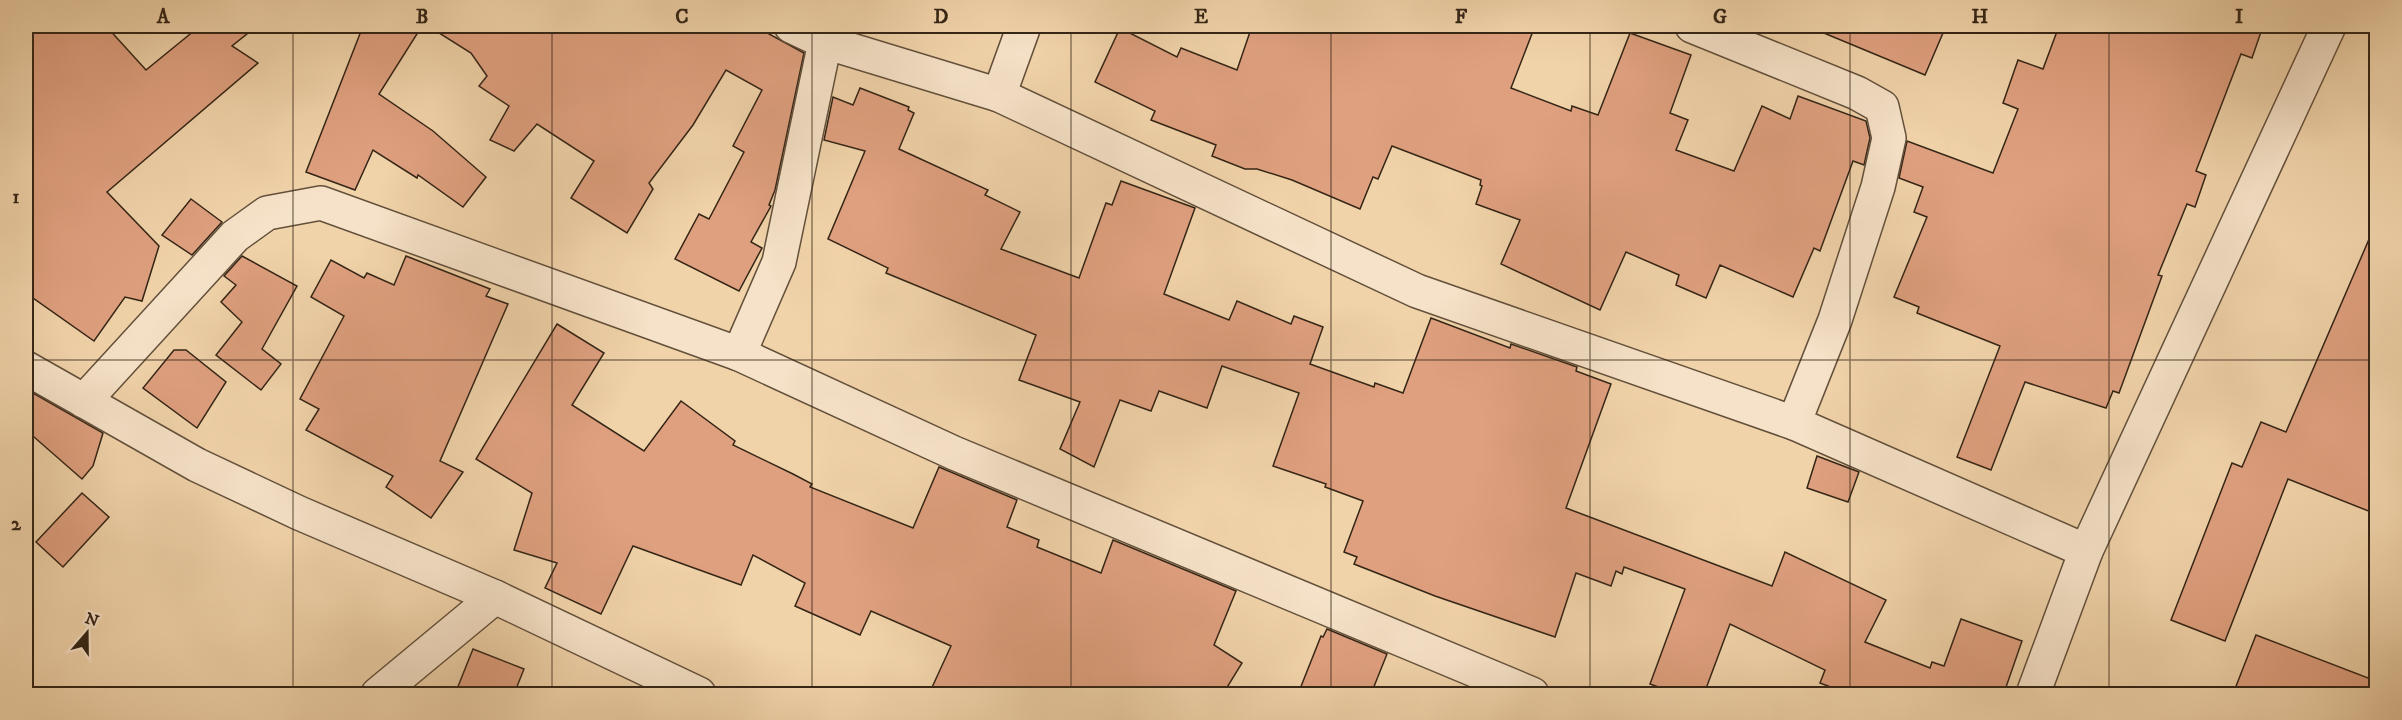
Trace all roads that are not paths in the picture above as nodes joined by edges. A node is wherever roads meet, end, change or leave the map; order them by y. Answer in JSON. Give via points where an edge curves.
{"nodes":[{"id":1,"x":791,"y":26,"type":"edge"},
{"id":2,"x":1024,"y":26,"type":"edge"},
{"id":3,"x":1692,"y":26,"type":"edge"},
{"id":4,"x":2329,"y":26,"type":"edge"},
{"id":5,"x":830,"y":34,"type":"edge"},
{"id":6,"x":999,"y":95,"type":"junction"},
{"id":7,"x":739,"y":354,"type":"junction"},
{"id":8,"x":26,"y":368,"type":"edge"},
{"id":9,"x":84,"y":401,"type":"junction"},
{"id":10,"x":1794,"y":423,"type":"junction"},
{"id":11,"x":2086,"y":551,"type":"junction"},
{"id":12,"x":495,"y":597,"type":"junction"},
{"id":13,"x":378,"y":694,"type":"edge"},
{"id":14,"x":699,"y":694,"type":"edge"},
{"id":15,"x":1532,"y":694,"type":"edge"},
{"id":16,"x":2033,"y":694,"type":"edge"}],
"edges":[{"from":1,"to":5,"type":"street"},
{"from":2,"to":6,"type":"street"},
{"from":3,"to":10,"type":"street","via":[[1857,93],[1882,107],[1889,138],[1878,187],[1835,320]]},
{"from":4,"to":11,"type":"street"},
{"from":5,"to":6,"type":"street"},
{"from":5,"to":7,"type":"street","via":[[779,262]]},
{"from":6,"to":10,"type":"street","via":[[1418,291]]},
{"from":7,"to":9,"type":"street","via":[[321,203],[267,213],[235,236]]},
{"from":7,"to":15,"type":"street","via":[[954,453]]},
{"from":8,"to":9,"type":"street"},
{"from":9,"to":12,"type":"street","via":[[197,465]]},
{"from":10,"to":11,"type":"street"},
{"from":11,"to":16,"type":"street"},
{"from":12,"to":13,"type":"street"},
{"from":12,"to":14,"type":"street"}]}
